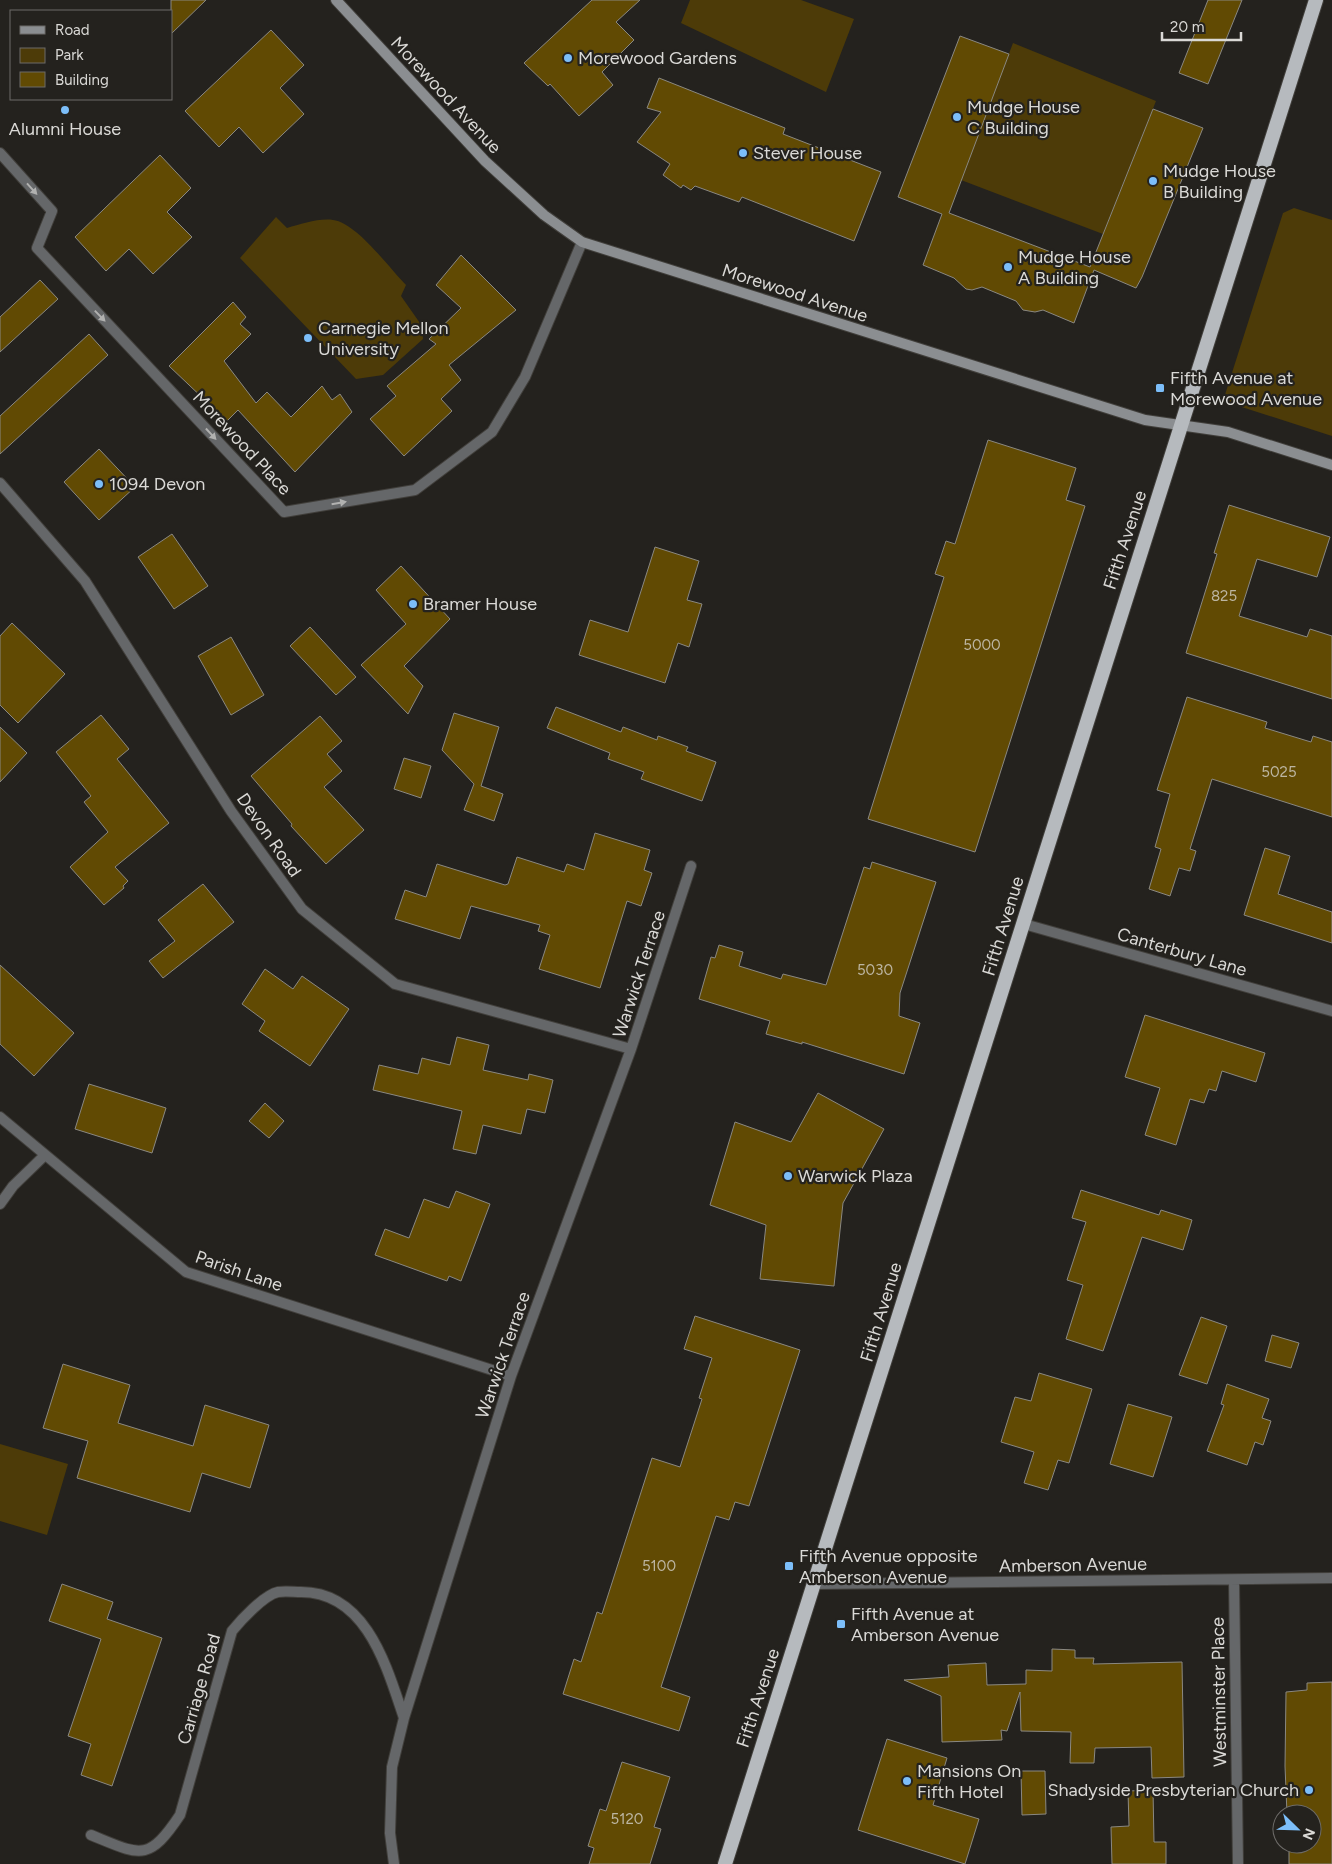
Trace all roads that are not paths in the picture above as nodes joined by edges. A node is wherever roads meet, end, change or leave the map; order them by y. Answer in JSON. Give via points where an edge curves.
{"nodes":[{"id":1,"x":336,"y":0,"type":"edge"},
{"id":2,"x":1316,"y":0,"type":"edge"},
{"id":3,"x":0,"y":153,"type":"edge"},
{"id":4,"x":582,"y":242,"type":"junction"},
{"id":5,"x":1182,"y":425,"type":"junction"},
{"id":6,"x":1332,"y":466,"type":"edge"},
{"id":7,"x":0,"y":483,"type":"edge"},
{"id":8,"x":691,"y":866,"type":"dead end"},
{"id":9,"x":1024,"y":924,"type":"junction"},
{"id":10,"x":1332,"y":1011,"type":"edge"},
{"id":11,"x":631,"y":1049,"type":"junction"},
{"id":12,"x":0,"y":1117,"type":"edge"},
{"id":13,"x":45,"y":1155,"type":"junction"},
{"id":14,"x":0,"y":1204,"type":"edge"},
{"id":15,"x":511,"y":1376,"type":"junction"},
{"id":16,"x":1332,"y":1578,"type":"edge"},
{"id":17,"x":1234,"y":1580,"type":"junction"},
{"id":18,"x":814,"y":1584,"type":"junction"},
{"id":19,"x":404,"y":1718,"type":"junction"},
{"id":20,"x":91,"y":1835,"type":"dead end"},
{"id":21,"x":394,"y":1864,"type":"edge"},
{"id":22,"x":726,"y":1864,"type":"edge"},
{"id":23,"x":1238,"y":1864,"type":"edge"}],
"edges":[{"from":1,"to":4,"type":"main road","name":"Morewood Avenue","via":[[485,161],[544,216]]},
{"from":2,"to":5,"type":"highway","name":"Fifth Avenue"},
{"from":3,"to":4,"type":"street","name":"Morewood Place","one_way":true,"via":[[52,211],[37,248],[284,512],[415,490],[492,432],[525,378]]},
{"from":4,"to":5,"type":"main road","name":"Morewood Avenue","via":[[1145,420]]},
{"from":5,"to":6,"type":"main road","name":"Morewood Avenue","via":[[1228,432]]},
{"from":5,"to":9,"type":"highway","name":"Fifth Avenue"},
{"from":7,"to":11,"type":"street","name":"Devon Road","via":[[85,581],[231,811],[302,910],[395,984]]},
{"from":8,"to":11,"type":"street","name":"Warwick Terrace"},
{"from":9,"to":10,"type":"street","name":"Canterbury Lane"},
{"from":9,"to":18,"type":"highway","name":"Fifth Avenue"},
{"from":11,"to":15,"type":"street","name":"Warwick Terrace"},
{"from":12,"to":13,"type":"street","name":"Parish Lane"},
{"from":13,"to":14,"type":"street","via":[[13,1186]]},
{"from":13,"to":15,"type":"street","name":"Parish Lane","via":[[186,1272]]},
{"from":15,"to":19,"type":"street","name":"Warwick Terrace"},
{"from":16,"to":17,"type":"street","name":"Amberson Avenue"},
{"from":17,"to":18,"type":"street","name":"Amberson Avenue"},
{"from":17,"to":23,"type":"street","name":"Westminster Place"},
{"from":18,"to":22,"type":"highway","name":"Fifth Avenue"},
{"from":19,"to":20,"type":"street","name":"Carriage Road","via":[[381,1652],[364,1625],[346,1606],[318,1592],[276,1592],[245,1615],[232,1631],[180,1815],[163,1840],[145,1851],[128,1850]]},
{"from":19,"to":21,"type":"street","name":"Warwick Terrace","via":[[392,1766],[390,1833]]}]}
